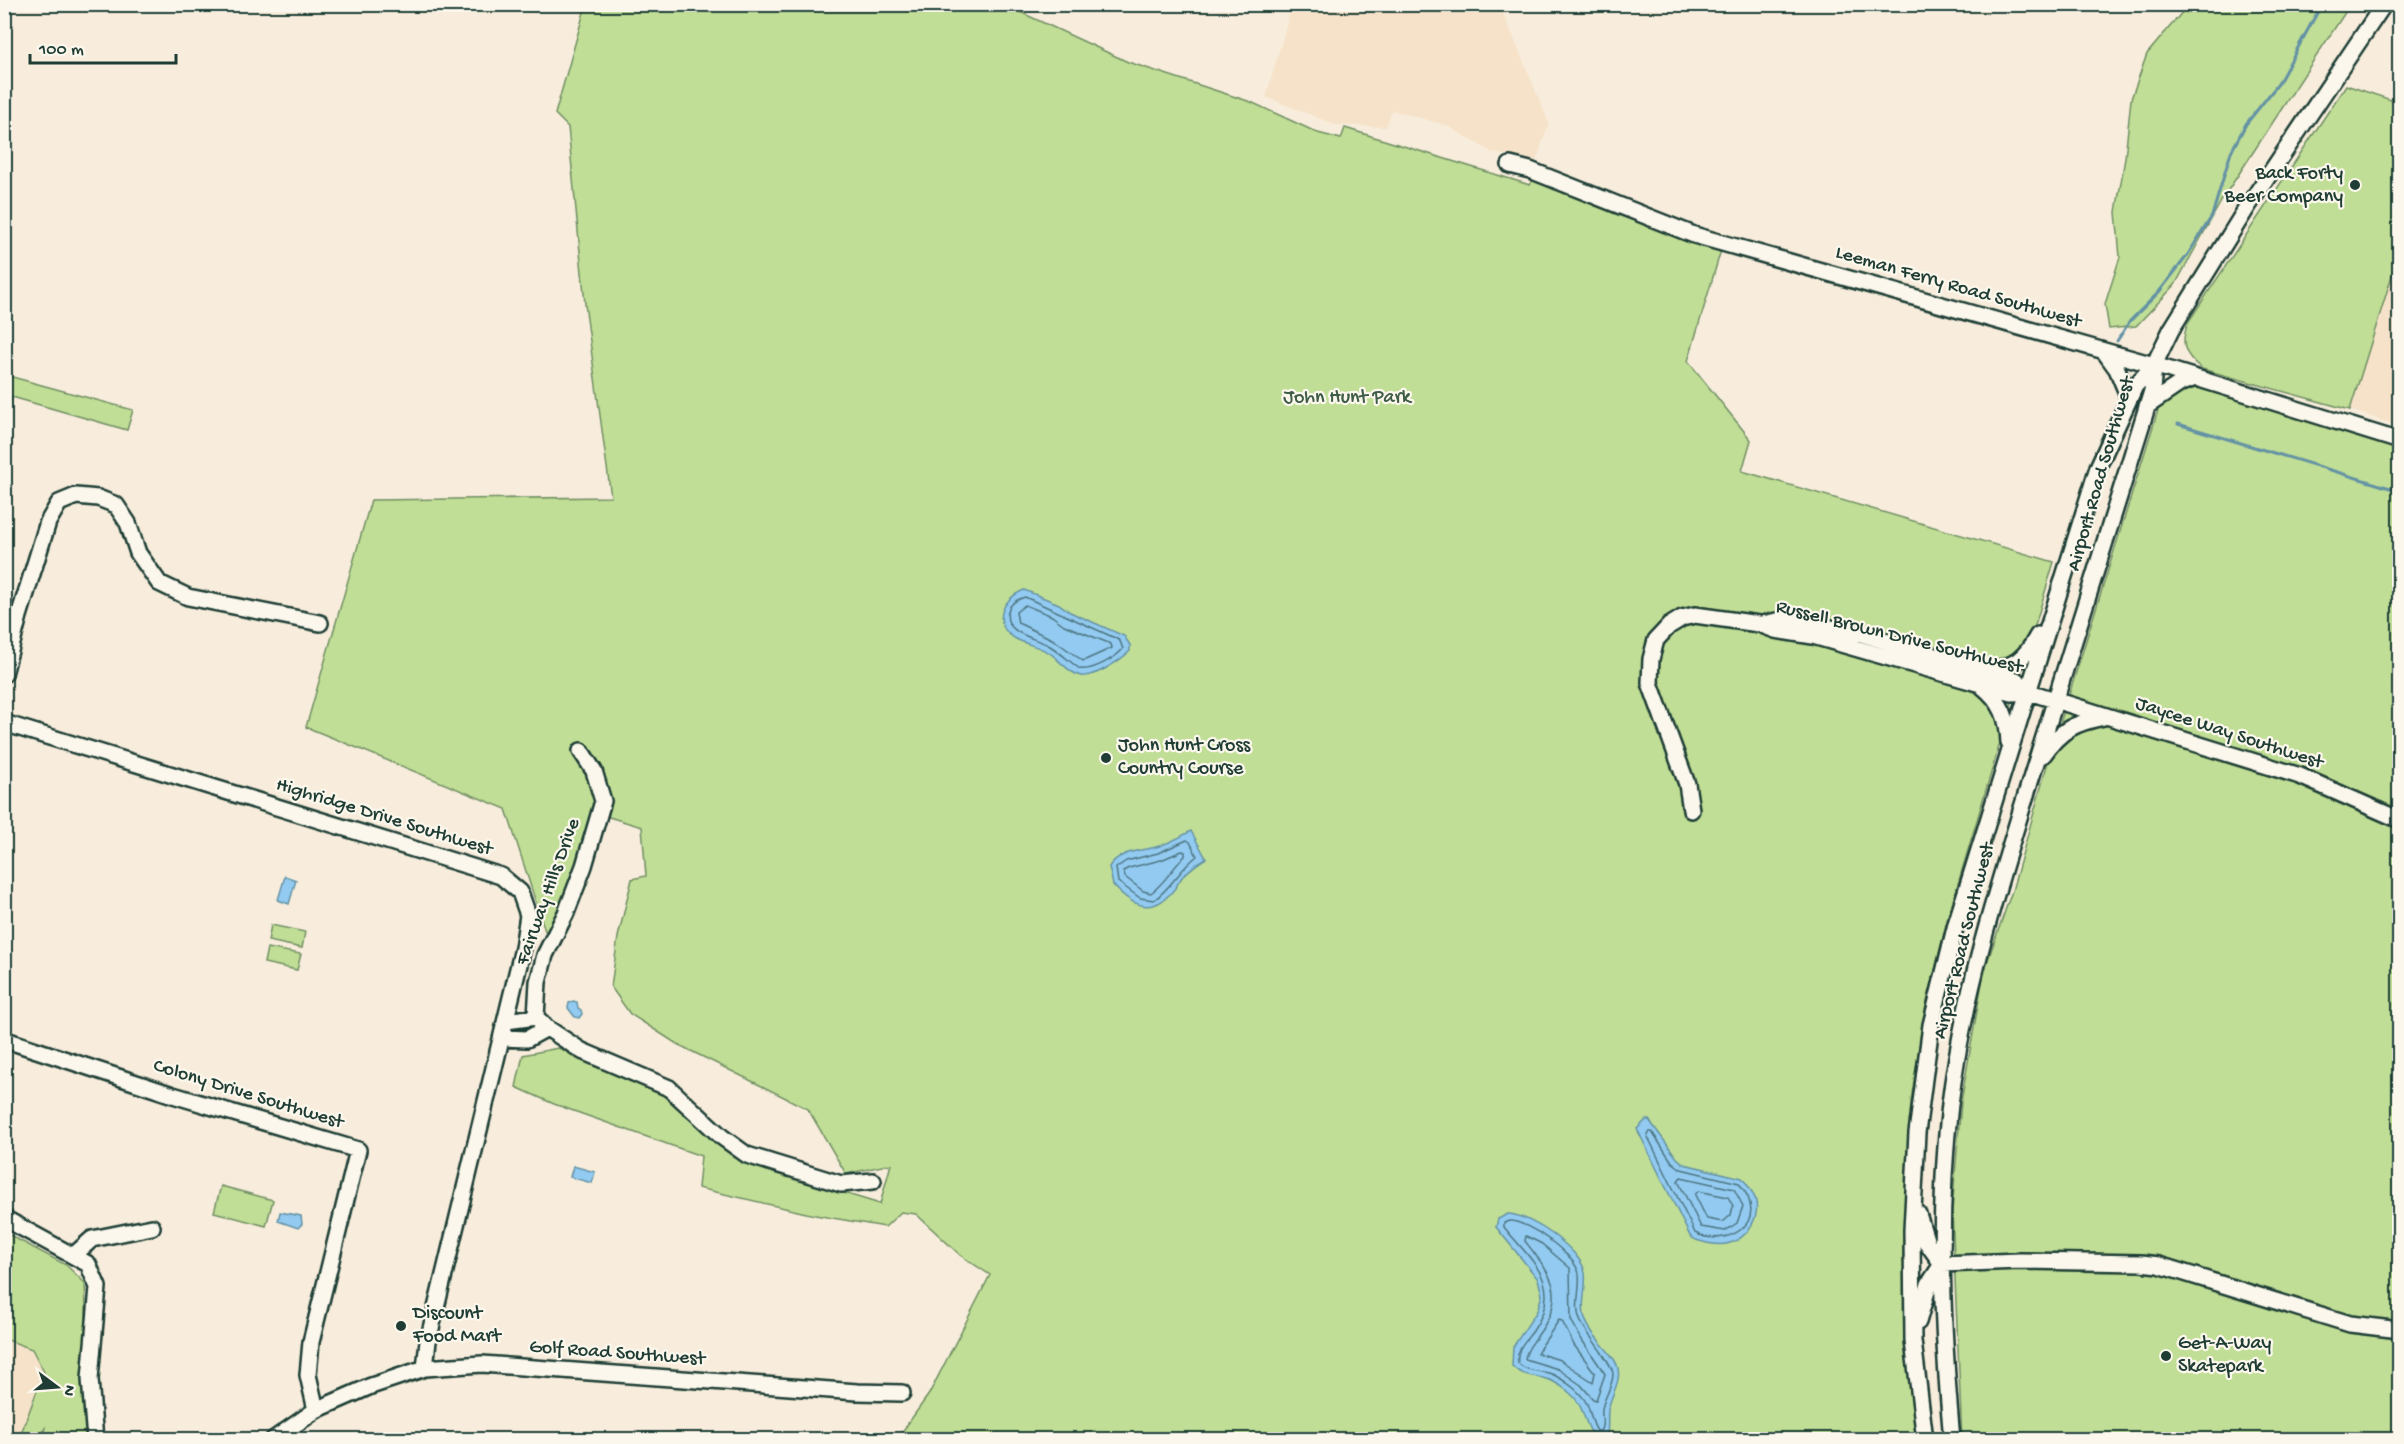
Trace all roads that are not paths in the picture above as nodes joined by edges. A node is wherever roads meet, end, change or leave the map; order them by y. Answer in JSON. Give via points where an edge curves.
{"nodes":[{"id":1,"x":2384,"y":4,"type":"edge"},
{"id":2,"x":1510,"y":165,"type":"dead end"},
{"id":3,"x":2104,"y":351,"type":"junction"},
{"id":4,"x":2154,"y":365,"type":"junction"},
{"id":5,"x":2196,"y":378,"type":"junction"},
{"id":6,"x":2129,"y":398,"type":"junction"},
{"id":7,"x":2147,"y":406,"type":"junction"},
{"id":8,"x":2400,"y":441,"type":"edge"},
{"id":9,"x":2052,"y":612,"type":"junction"},
{"id":10,"x":320,"y":623,"type":"dead end"},
{"id":11,"x":4,"y":674,"type":"edge"},
{"id":12,"x":1979,"y":676,"type":"junction"},
{"id":13,"x":2042,"y":696,"type":"junction"},
{"id":14,"x":2107,"y":717,"type":"junction"},
{"id":15,"x":4,"y":723,"type":"edge"},
{"id":16,"x":581,"y":751,"type":"dead end"},
{"id":17,"x":2007,"y":764,"type":"junction"},
{"id":18,"x":2034,"y":770,"type":"junction"},
{"id":19,"x":1691,"y":810,"type":"dead end"},
{"id":20,"x":2400,"y":819,"type":"edge"},
{"id":21,"x":536,"y":1017,"type":"junction"},
{"id":22,"x":506,"y":1021,"type":"junction"},
{"id":23,"x":547,"y":1028,"type":"junction"},
{"id":24,"x":502,"y":1038,"type":"junction"},
{"id":25,"x":9,"y":1041,"type":"dead end"},
{"id":26,"x":873,"y":1181,"type":"dead end"},
{"id":27,"x":1914,"y":1194,"type":"junction"},
{"id":28,"x":4,"y":1218,"type":"edge"},
{"id":29,"x":152,"y":1227,"type":"dead end"},
{"id":30,"x":75,"y":1256,"type":"junction"},
{"id":31,"x":1942,"y":1264,"type":"junction"},
{"id":32,"x":2400,"y":1330,"type":"edge"},
{"id":33,"x":1912,"y":1341,"type":"junction"},
{"id":34,"x":425,"y":1368,"type":"junction"},
{"id":35,"x":902,"y":1393,"type":"dead end"},
{"id":36,"x":316,"y":1410,"type":"junction"},
{"id":37,"x":95,"y":1440,"type":"edge"},
{"id":38,"x":273,"y":1440,"type":"edge"},
{"id":39,"x":1924,"y":1440,"type":"edge"},
{"id":40,"x":1952,"y":1440,"type":"edge"}],
"edges":[{"from":1,"to":4,"type":"street","via":[[2243,214],[2171,330]]},
{"from":2,"to":3,"type":"street","name":"Leeman Ferry Road Southwest","via":[[1694,235]]},
{"from":3,"to":4,"type":"street","name":"Leeman Ferry Road Southwest"},
{"from":3,"to":6,"type":"street","via":[[2117,369]]},
{"from":4,"to":5,"type":"street","name":"Leeman Ferry Road Southwest"},
{"from":4,"to":6,"type":"street","name":"Airport Road Southwest","via":[[2134,386]]},
{"from":4,"to":7,"type":"street","name":"Airport Road Southwest"},
{"from":5,"to":7,"type":"street","via":[[2181,383]]},
{"from":5,"to":8,"type":"street","name":"Leeman Ferry Road Southwest"},
{"from":6,"to":9,"type":"street","name":"Airport Road Southwest","via":[[2098,467]]},
{"from":7,"to":13,"type":"street","name":"Airport Road Southwest"},
{"from":9,"to":12,"type":"street","via":[[2021,660]]},
{"from":9,"to":13,"type":"street","name":"Airport Road Southwest"},
{"from":10,"to":11,"type":"street","via":[[188,597],[159,583],[138,553],[116,505],[76,496],[59,503],[48,522]]},
{"from":12,"to":13,"type":"street","name":"Russell Brown Drive Southwest","via":[[2016,680]]},
{"from":12,"to":17,"type":"street","via":[[2008,724]]},
{"from":12,"to":19,"type":"street","name":"Russell Brown Drive Southwest","via":[[1862,634],[1830,627],[1786,619],[1759,624],[1695,615],[1682,618],[1656,640],[1650,659],[1650,683],[1687,784]]},
{"from":13,"to":14,"type":"street","name":"Jaycee Way Southwest"},
{"from":13,"to":17,"type":"street","name":"Airport Road Southwest"},
{"from":13,"to":18,"type":"street","name":"Airport Road Southwest"},
{"from":14,"to":18,"type":"street","via":[[2073,725],[2058,736]]},
{"from":14,"to":20,"type":"street","name":"Jaycee Way Southwest","via":[[2300,776]]},
{"from":15,"to":22,"type":"street","name":"Highridge Drive Southwest","via":[[501,876],[520,892],[528,915]]},
{"from":16,"to":21,"type":"street","name":"Fairway Hills Drive","via":[[594,771],[603,801],[584,866],[545,955],[538,982]]},
{"from":17,"to":27,"type":"street","name":"Airport Road Southwest","via":[[1956,924],[1931,1025],[1917,1133]]},
{"from":18,"to":31,"type":"street","name":"Airport Road Southwest","via":[[1989,921],[1961,1034],[1945,1151]]},
{"from":21,"to":22,"type":"street"},
{"from":21,"to":23,"type":"street"},
{"from":22,"to":24,"type":"street","name":"Highridge Drive Southwest"},
{"from":23,"to":24,"type":"street","via":[[527,1039]]},
{"from":23,"to":26,"type":"street","via":[[582,1051],[669,1088],[747,1155],[841,1184]]},
{"from":24,"to":34,"type":"street","name":"Highridge Drive Southwest","via":[[428,1341]]},
{"from":25,"to":36,"type":"street","name":"Colony Drive Southwest","via":[[358,1150],[311,1342],[308,1376]]},
{"from":27,"to":31,"type":"street","via":[[1921,1230]]},
{"from":27,"to":33,"type":"street","name":"Airport Road Southwest"},
{"from":28,"to":30,"type":"street"},
{"from":29,"to":30,"type":"street","via":[[92,1239]]},
{"from":30,"to":37,"type":"street","via":[[88,1264],[98,1287],[90,1379]]},
{"from":31,"to":32,"type":"street","via":[[2158,1265],[2350,1324]]},
{"from":31,"to":33,"type":"street","via":[[1929,1284]]},
{"from":31,"to":40,"type":"street","name":"Airport Road Southwest"},
{"from":33,"to":39,"type":"street","name":"Airport Road Southwest"},
{"from":34,"to":35,"type":"street","name":"Golf Road Southwest","via":[[482,1365]]},
{"from":34,"to":36,"type":"street","name":"Golf Road Southwest"},
{"from":36,"to":38,"type":"street","name":"Golf Road Southwest"}]}
